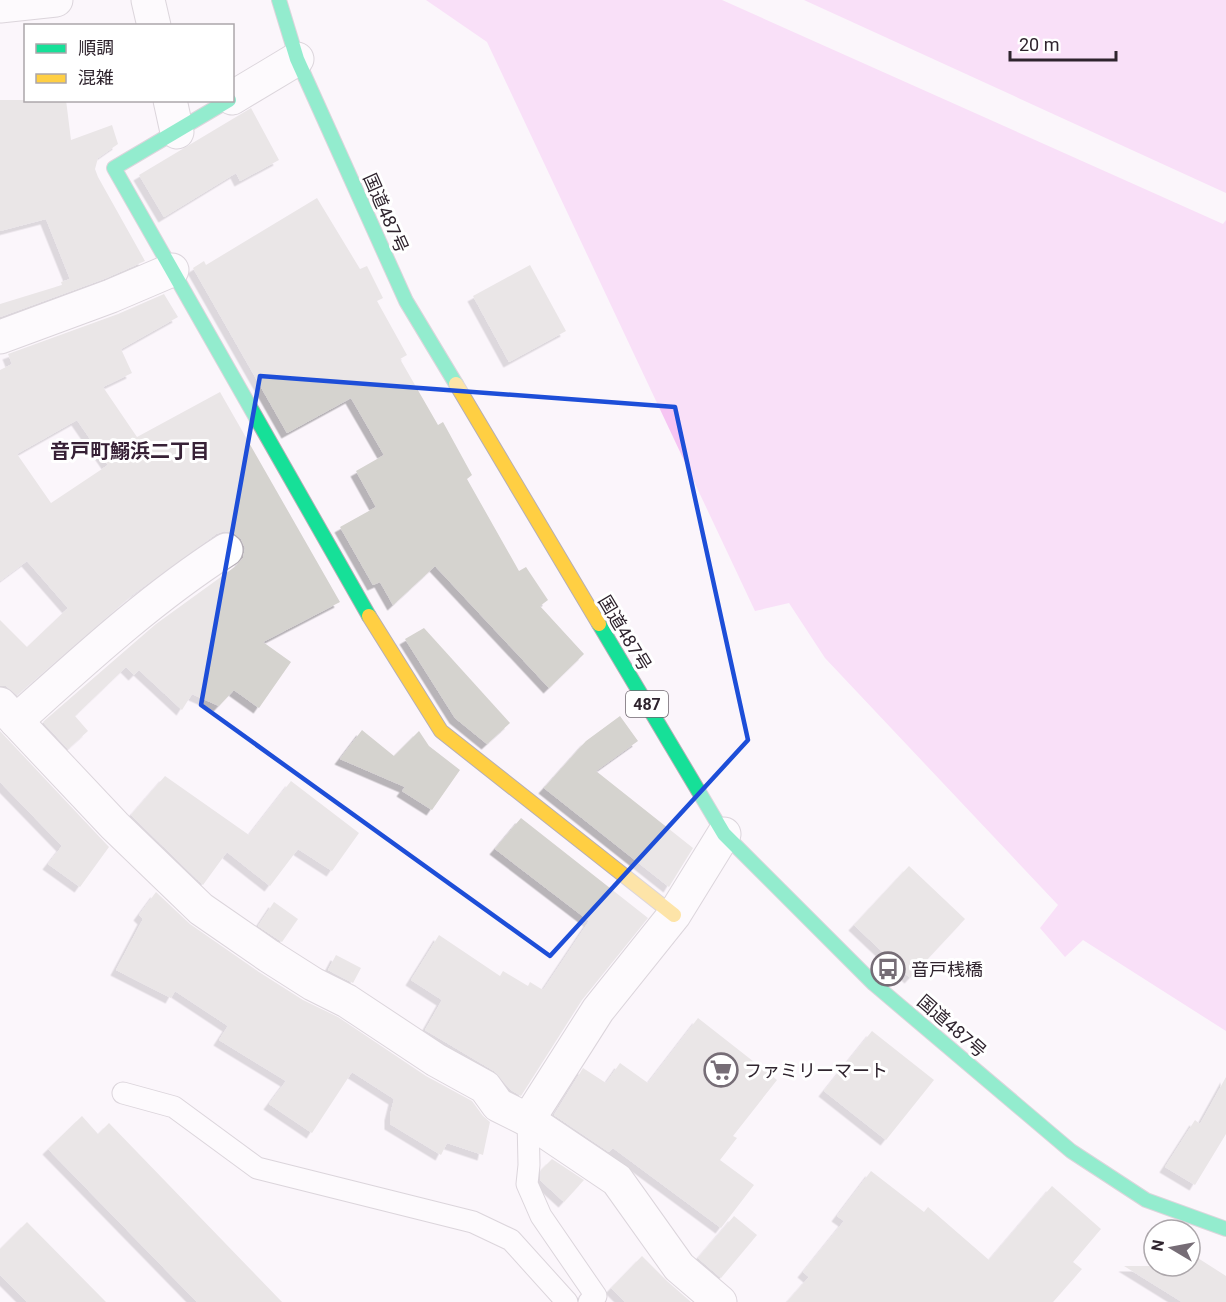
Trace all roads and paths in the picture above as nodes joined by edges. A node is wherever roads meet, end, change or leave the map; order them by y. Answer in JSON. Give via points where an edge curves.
{"nodes":[{"id":1,"x":56,"y":0,"type":"edge"},
{"id":2,"x":148,"y":0,"type":"edge"},
{"id":3,"x":279,"y":0,"type":"edge"},
{"id":4,"x":0,"y":6,"type":"edge"},
{"id":5,"x":154,"y":24,"type":"edge"},
{"id":6,"x":297,"y":59,"type":"junction"},
{"id":7,"x":234,"y":97,"type":"edge"},
{"id":8,"x":170,"y":102,"type":"edge"},
{"id":9,"x":226,"y":102,"type":"edge"},
{"id":10,"x":177,"y":132,"type":"junction"},
{"id":11,"x":172,"y":270,"type":"junction"},
{"id":12,"x":0,"y":337,"type":"edge"},
{"id":13,"x":225,"y":550,"type":"dead end"},
{"id":14,"x":8,"y":713,"type":"edge"},
{"id":15,"x":724,"y":834,"type":"junction"},
{"id":16,"x":674,"y":915,"type":"junction"},
{"id":17,"x":123,"y":1093,"type":"dead end"},
{"id":18,"x":528,"y":1120,"type":"junction"},
{"id":19,"x":1226,"y":1229,"type":"edge"},
{"id":20,"x":567,"y":1302,"type":"edge"},
{"id":21,"x":589,"y":1302,"type":"edge"},
{"id":22,"x":720,"y":1302,"type":"edge"}],
"edges":[{"from":1,"to":4,"type":"street"},
{"from":2,"to":5,"type":"street"},
{"from":3,"to":6,"type":"main road","name":"国道487号","number":"487"},
{"from":6,"to":7,"type":"street"},
{"from":6,"to":15,"type":"main road","name":"国道487号","number":"487","via":[[406,302]]},
{"from":8,"to":10,"type":"street"},
{"from":9,"to":10,"type":"main road"},
{"from":10,"to":11,"type":"main road","via":[[114,168]]},
{"from":11,"to":12,"type":"street"},
{"from":11,"to":16,"type":"main road","via":[[382,638],[441,731]]},
{"from":13,"to":14,"type":"street"},
{"from":14,"to":18,"type":"street","via":[[115,826],[201,909],[287,968],[485,1087],[498,1106]]},
{"from":15,"to":16,"type":"street"},
{"from":15,"to":19,"type":"main road","name":"国道487号","number":"487","via":[[874,984],[1071,1151],[1146,1200]]},
{"from":16,"to":18,"type":"street","via":[[598,1010]]},
{"from":17,"to":20,"type":"lane","via":[[174,1107],[257,1168],[473,1222],[511,1239]]},
{"from":18,"to":21,"type":"lane","via":[[527,1184],[541,1216],[596,1296]]},
{"from":18,"to":22,"type":"street","via":[[617,1180],[679,1267]]}]}
